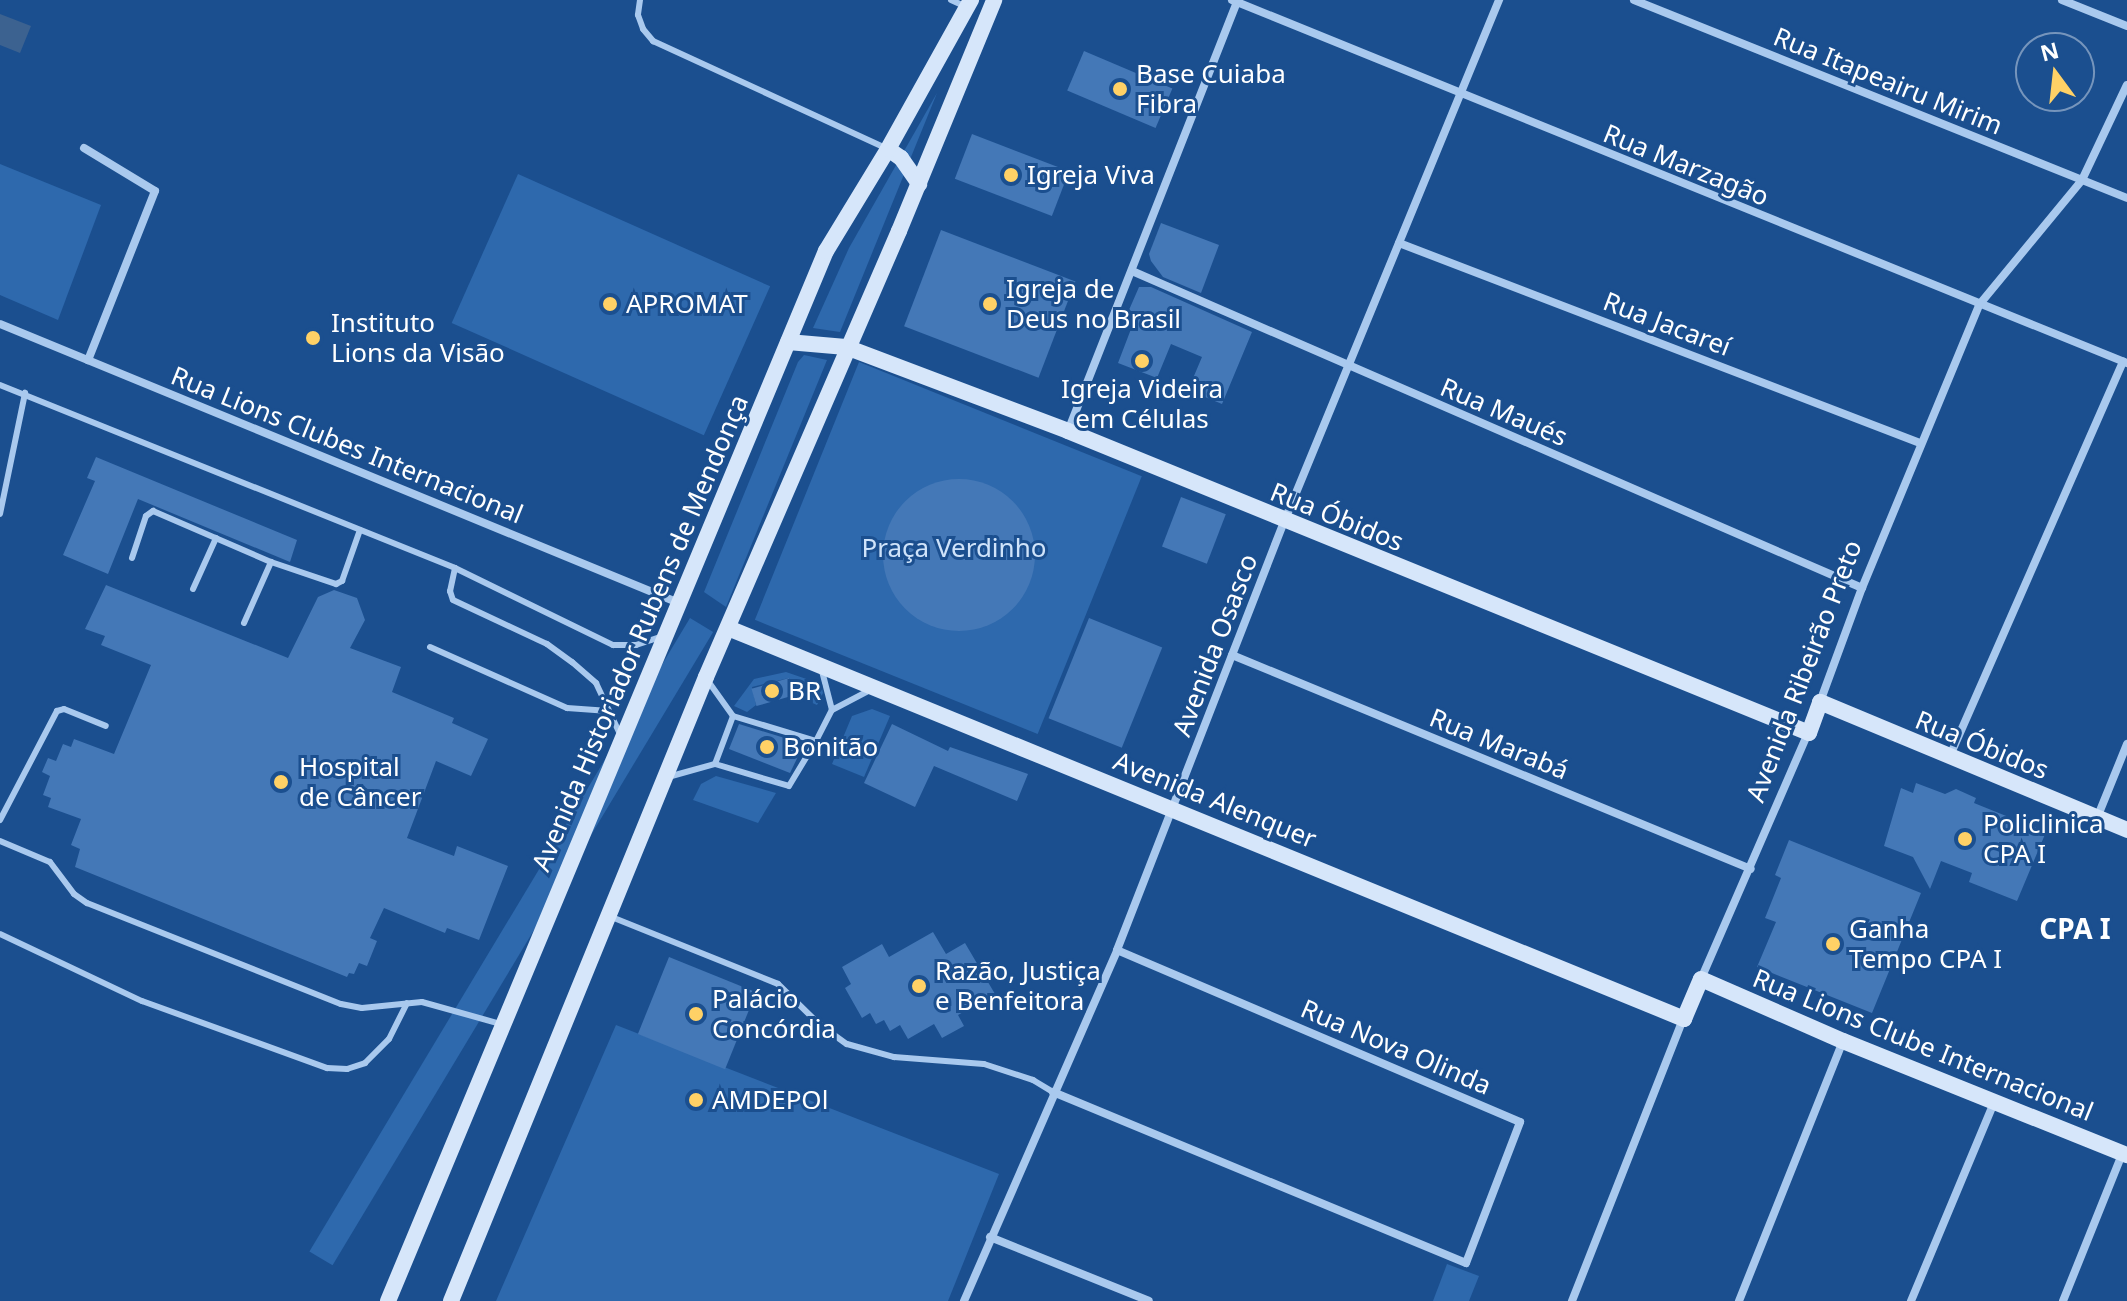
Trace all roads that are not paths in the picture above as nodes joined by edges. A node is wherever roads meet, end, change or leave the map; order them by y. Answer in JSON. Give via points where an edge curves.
{"nodes":[{"id":1,"x":640,"y":0,"type":"edge"},
{"id":2,"x":994,"y":0,"type":"edge"},
{"id":3,"x":1499,"y":0,"type":"edge"},
{"id":4,"x":1634,"y":0,"type":"edge"},
{"id":5,"x":2062,"y":0,"type":"edge"},
{"id":6,"x":1235,"y":1,"type":"edge"},
{"id":7,"x":963,"y":2,"type":"edge"},
{"id":8,"x":2127,"y":26,"type":"edge"},
{"id":9,"x":2127,"y":85,"type":"edge"},
{"id":10,"x":1460,"y":95,"type":"junction"},
{"id":11,"x":84,"y":148,"type":"dead end"},
{"id":12,"x":888,"y":149,"type":"junction"},
{"id":13,"x":2082,"y":180,"type":"junction"},
{"id":14,"x":919,"y":184,"type":"junction"},
{"id":15,"x":2127,"y":198,"type":"edge"},
{"id":16,"x":1399,"y":243,"type":"junction"},
{"id":17,"x":1132,"y":271,"type":"junction"},
{"id":18,"x":1979,"y":305,"type":"junction"},
{"id":19,"x":0,"y":324,"type":"edge"},
{"id":20,"x":788,"y":342,"type":"junction"},
{"id":21,"x":846,"y":347,"type":"junction"},
{"id":22,"x":88,"y":360,"type":"junction"},
{"id":23,"x":2125,"y":362,"type":"edge"},
{"id":24,"x":1348,"y":366,"type":"junction"},
{"id":25,"x":0,"y":385,"type":"edge"},
{"id":26,"x":25,"y":393,"type":"junction"},
{"id":27,"x":1068,"y":431,"type":"junction"},
{"id":28,"x":1920,"y":443,"type":"junction"},
{"id":29,"x":0,"y":514,"type":"edge"},
{"id":30,"x":1284,"y":522,"type":"junction"},
{"id":31,"x":360,"y":530,"type":"junction"},
{"id":32,"x":216,"y":538,"type":"junction"},
{"id":33,"x":132,"y":558,"type":"dead end"},
{"id":34,"x":271,"y":562,"type":"junction"},
{"id":35,"x":455,"y":568,"type":"junction"},
{"id":36,"x":1862,"y":588,"type":"junction"},
{"id":37,"x":193,"y":589,"type":"dead end"},
{"id":38,"x":680,"y":603,"type":"junction"},
{"id":39,"x":244,"y":623,"type":"dead end"},
{"id":40,"x":728,"y":628,"type":"junction"},
{"id":41,"x":668,"y":634,"type":"junction"},
{"id":42,"x":430,"y":647,"type":"dead end"},
{"id":43,"x":1232,"y":655,"type":"junction"},
{"id":44,"x":821,"y":666,"type":"junction"},
{"id":45,"x":706,"y":677,"type":"junction"},
{"id":46,"x":875,"y":688,"type":"junction"},
{"id":47,"x":1820,"y":702,"type":"junction"},
{"id":48,"x":832,"y":710,"type":"junction"},
{"id":49,"x":609,"y":711,"type":"junction"},
{"id":50,"x":733,"y":716,"type":"junction"},
{"id":51,"x":106,"y":726,"type":"dead end"},
{"id":52,"x":1809,"y":733,"type":"junction"},
{"id":53,"x":623,"y":740,"type":"junction"},
{"id":54,"x":816,"y":741,"type":"junction"},
{"id":55,"x":2127,"y":744,"type":"edge"},
{"id":56,"x":1949,"y":758,"type":"junction"},
{"id":57,"x":715,"y":764,"type":"junction"},
{"id":58,"x":668,"y":777,"type":"junction"},
{"id":59,"x":1174,"y":809,"type":"junction"},
{"id":60,"x":2097,"y":818,"type":"junction"},
{"id":61,"x":0,"y":820,"type":"edge"},
{"id":62,"x":2127,"y":830,"type":"edge"},
{"id":63,"x":0,"y":841,"type":"edge"},
{"id":64,"x":1751,"y":869,"type":"junction"},
{"id":65,"x":609,"y":916,"type":"junction"},
{"id":66,"x":0,"y":934,"type":"edge"},
{"id":67,"x":1117,"y":950,"type":"junction"},
{"id":68,"x":1701,"y":979,"type":"junction"},
{"id":69,"x":407,"y":1003,"type":"junction"},
{"id":70,"x":1684,"y":1019,"type":"junction"},
{"id":71,"x":501,"y":1024,"type":"junction"},
{"id":72,"x":1843,"y":1041,"type":"junction"},
{"id":73,"x":1053,"y":1092,"type":"junction"},
{"id":74,"x":1994,"y":1103,"type":"junction"},
{"id":75,"x":2125,"y":1154,"type":"edge"},
{"id":76,"x":990,"y":1237,"type":"junction"},
{"id":77,"x":388,"y":1301,"type":"edge"},
{"id":78,"x":451,"y":1301,"type":"edge"},
{"id":79,"x":964,"y":1301,"type":"edge"},
{"id":80,"x":1149,"y":1301,"type":"edge"},
{"id":81,"x":1572,"y":1301,"type":"edge"},
{"id":82,"x":1739,"y":1301,"type":"edge"},
{"id":83,"x":1911,"y":1301,"type":"edge"},
{"id":84,"x":2063,"y":1301,"type":"edge"}],
"edges":[{"from":1,"to":12,"type":"lane","via":[[638,15],[653,41]]},
{"from":2,"to":14,"type":"street"},
{"from":3,"to":10,"type":"street","name":"Avenida Osasco"},
{"from":4,"to":13,"type":"street","name":"Rua Itapeairu Mirim"},
{"from":5,"to":8,"type":"street"},
{"from":6,"to":10,"type":"street","name":"Rua Marzagão"},
{"from":6,"to":17,"type":"street"},
{"from":7,"to":12,"type":"street","name":"Avenida Historiador Rubens de Mendonça"},
{"from":9,"to":13,"type":"street","name":"Avenida Ribeirão Preto"},
{"from":10,"to":16,"type":"street","name":"Avenida Osasco"},
{"from":10,"to":18,"type":"street","name":"Rua Marzagão"},
{"from":11,"to":22,"type":"street","via":[[155,191]]},
{"from":12,"to":14,"type":"street"},
{"from":12,"to":20,"type":"street","name":"Avenida Historiador Rubens de Mendonça","via":[[826,251]]},
{"from":13,"to":15,"type":"street","name":"Rua Itapeairu Mirim"},
{"from":13,"to":18,"type":"street","name":"Avenida Ribeirão Preto"},
{"from":14,"to":21,"type":"street"},
{"from":16,"to":24,"type":"street","name":"Avenida Osasco"},
{"from":16,"to":28,"type":"street","name":"Rua Jacareí"},
{"from":17,"to":24,"type":"street","name":"Rua Maués"},
{"from":17,"to":27,"type":"street"},
{"from":18,"to":23,"type":"street","name":"Rua Marzagão"},
{"from":18,"to":28,"type":"street","name":"Avenida Ribeirão Preto"},
{"from":19,"to":22,"type":"street","name":"Rua Lions Clubes Internacional"},
{"from":20,"to":21,"type":"street","name":"Rua Óbidos"},
{"from":20,"to":38,"type":"street","name":"Avenida Historiador Rubens de Mendonça"},
{"from":21,"to":27,"type":"street","name":"Rua Óbidos"},
{"from":21,"to":40,"type":"street"},
{"from":22,"to":38,"type":"street","name":"Rua Lions Clubes Internacional"},
{"from":23,"to":56,"type":"street"},
{"from":24,"to":30,"type":"street","name":"Avenida Osasco"},
{"from":24,"to":36,"type":"street","name":"Rua Maués"},
{"from":25,"to":26,"type":"lane"},
{"from":26,"to":29,"type":"lane"},
{"from":26,"to":31,"type":"lane"},
{"from":27,"to":30,"type":"street","name":"Rua Óbidos"},
{"from":28,"to":36,"type":"street","name":"Avenida Ribeirão Preto"},
{"from":30,"to":43,"type":"street","name":"Avenida Osasco"},
{"from":30,"to":52,"type":"street","name":"Rua Óbidos"},
{"from":31,"to":34,"type":"lane","via":[[342,581],[336,584]]},
{"from":31,"to":35,"type":"lane"},
{"from":32,"to":33,"type":"lane","via":[[153,511],[146,516]]},
{"from":32,"to":34,"type":"lane"},
{"from":32,"to":37,"type":"lane"},
{"from":34,"to":39,"type":"lane"},
{"from":35,"to":41,"type":"lane","via":[[613,645],[636,645]]},
{"from":35,"to":49,"type":"lane","via":[[453,600],[557,651],[596,683]]},
{"from":36,"to":47,"type":"street","name":"Avenida Ribeirão Preto"},
{"from":38,"to":41,"type":"street","name":"Avenida Historiador Rubens de Mendonça"},
{"from":40,"to":44,"type":"street","name":"Avenida Alenquer"},
{"from":40,"to":45,"type":"street"},
{"from":41,"to":53,"type":"street","name":"Avenida Historiador Rubens de Mendonça"},
{"from":42,"to":49,"type":"lane","via":[[567,708]]},
{"from":43,"to":59,"type":"street","name":"Avenida Osasco"},
{"from":43,"to":64,"type":"street","name":"Rua Marabá"},
{"from":44,"to":46,"type":"street","name":"Avenida Alenquer"},
{"from":44,"to":48,"type":"lane"},
{"from":45,"to":50,"type":"lane"},
{"from":45,"to":58,"type":"street"},
{"from":46,"to":48,"type":"lane"},
{"from":46,"to":59,"type":"street","name":"Avenida Alenquer"},
{"from":47,"to":52,"type":"street","name":"Avenida Ribeirão Preto"},
{"from":47,"to":56,"type":"street","name":"Rua Óbidos"},
{"from":48,"to":54,"type":"lane"},
{"from":49,"to":53,"type":"lane"},
{"from":50,"to":54,"type":"lane"},
{"from":50,"to":57,"type":"lane"},
{"from":51,"to":61,"type":"lane","via":[[57,711]]},
{"from":52,"to":64,"type":"street","name":"Avenida Ribeirão Preto"},
{"from":53,"to":71,"type":"street","name":"Avenida Historiador Rubens de Mendonça"},
{"from":54,"to":57,"type":"lane","via":[[789,786]]},
{"from":55,"to":60,"type":"street"},
{"from":56,"to":60,"type":"street","name":"Rua Óbidos"},
{"from":57,"to":58,"type":"lane"},
{"from":58,"to":65,"type":"street"},
{"from":59,"to":67,"type":"street","name":"Avenida Osasco"},
{"from":59,"to":70,"type":"street","name":"Avenida Alenquer"},
{"from":60,"to":62,"type":"street","name":"Rua Óbidos"},
{"from":63,"to":69,"type":"lane","via":[[50,862],[87,903],[199,948],[341,1004],[362,1008]]},
{"from":64,"to":68,"type":"street","name":"Avenida Ribeirão Preto"},
{"from":65,"to":73,"type":"lane","via":[[778,984],[847,1044],[894,1057],[984,1064]]},
{"from":65,"to":78,"type":"street"},
{"from":66,"to":69,"type":"lane","via":[[142,1001],[327,1068],[365,1063],[389,1039]]},
{"from":67,"to":73,"type":"street","name":"Avenida Osasco"},
{"from":67,"to":73,"type":"street","name":"Rua Nova Olinda","via":[[1520,1122],[1466,1263]]},
{"from":68,"to":70,"type":"street","name":"Avenida Ribeirão Preto"},
{"from":68,"to":72,"type":"street","name":"Rua Lions Clube Internacional"},
{"from":69,"to":71,"type":"lane","via":[[422,1002]]},
{"from":70,"to":81,"type":"street","name":"Avenida Ribeirão Preto"},
{"from":71,"to":77,"type":"street","name":"Avenida Historiador Rubens de Mendonça"},
{"from":72,"to":74,"type":"street","name":"Rua Lions Clube Internacional"},
{"from":72,"to":82,"type":"street"},
{"from":73,"to":76,"type":"street","name":"Avenida Osasco"},
{"from":74,"to":75,"type":"street","name":"Rua Lions Clube Internacional"},
{"from":74,"to":83,"type":"street"},
{"from":75,"to":84,"type":"street"},
{"from":76,"to":79,"type":"street","name":"Avenida Osasco"},
{"from":76,"to":80,"type":"street"}]}
